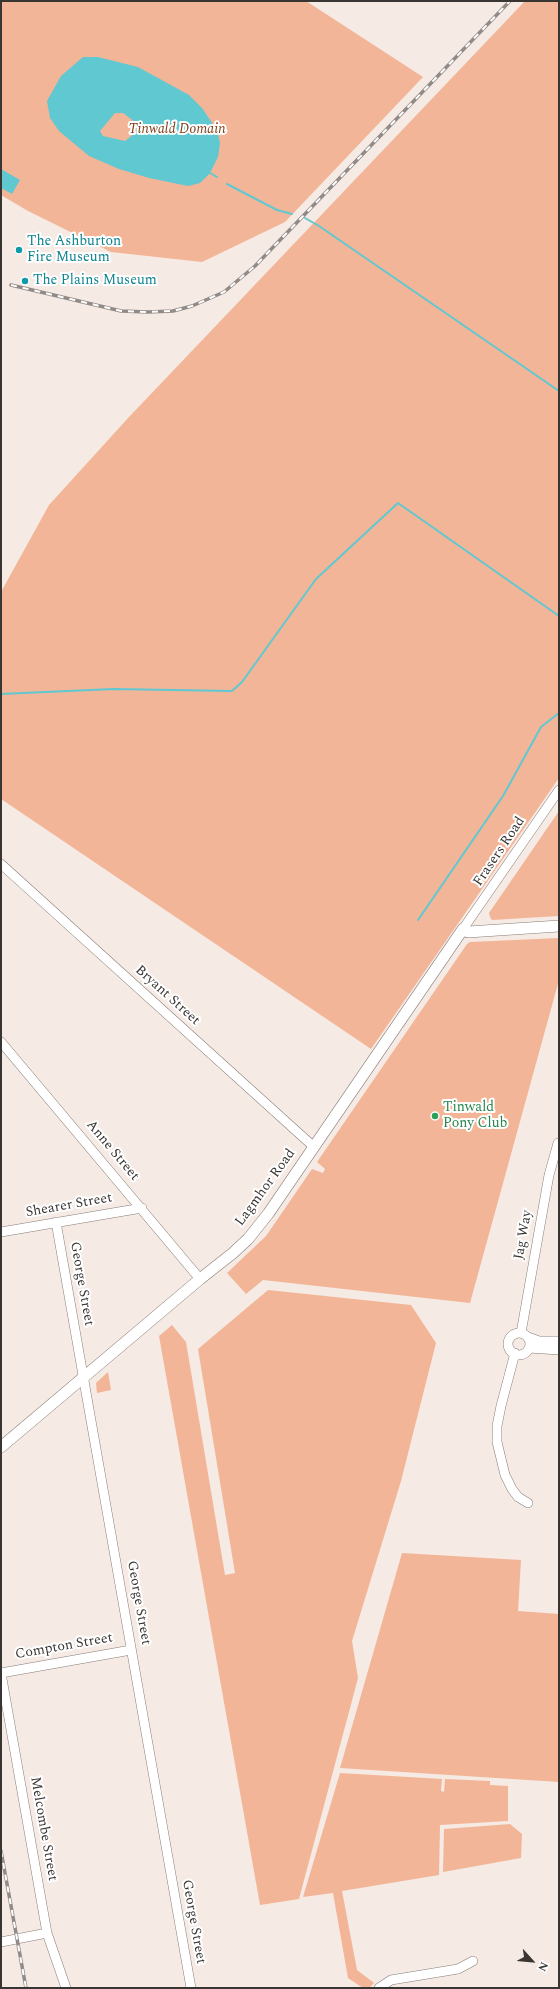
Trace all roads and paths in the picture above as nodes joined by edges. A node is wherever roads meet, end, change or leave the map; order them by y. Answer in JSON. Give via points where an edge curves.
{"nodes":[{"id":1,"x":559,"y":790,"type":"edge"},
{"id":2,"x":1,"y":864,"type":"edge"},
{"id":3,"x":559,"y":926,"type":"edge"},
{"id":4,"x":463,"y":929,"type":"junction"},
{"id":5,"x":1,"y":1042,"type":"edge"},
{"id":6,"x":558,"y":1143,"type":"edge"},
{"id":7,"x":314,"y":1147,"type":"junction"},
{"id":8,"x":142,"y":1208,"type":"junction"},
{"id":9,"x":56,"y":1222,"type":"junction"},
{"id":10,"x":1,"y":1232,"type":"edge"},
{"id":11,"x":200,"y":1279,"type":"junction"},
{"id":12,"x":524,"y":1335,"type":"junction"},
{"id":13,"x":559,"y":1341,"type":"edge"},
{"id":14,"x":529,"y":1348,"type":"junction"},
{"id":15,"x":559,"y":1350,"type":"edge"},
{"id":16,"x":515,"y":1353,"type":"junction"},
{"id":17,"x":83,"y":1379,"type":"junction"},
{"id":18,"x":1,"y":1447,"type":"edge"},
{"id":19,"x":528,"y":1503,"type":"dead end"},
{"id":20,"x":131,"y":1650,"type":"junction"},
{"id":21,"x":1,"y":1673,"type":"edge"},
{"id":22,"x":46,"y":1933,"type":"junction"},
{"id":23,"x":1,"y":1942,"type":"edge"},
{"id":24,"x":473,"y":1960,"type":"dead end"},
{"id":25,"x":66,"y":1988,"type":"edge"},
{"id":26,"x":191,"y":1988,"type":"edge"},
{"id":27,"x":379,"y":1988,"type":"edge"}],
"edges":[{"from":1,"to":4,"type":"street","name":"Frasers Road"},
{"from":2,"to":7,"type":"street","name":"Bryant Street"},
{"from":3,"to":4,"type":"street","via":[[468,932]]},
{"from":4,"to":7,"type":"street","name":"Lagmhor Road"},
{"from":5,"to":8,"type":"street","name":"Anne Street"},
{"from":6,"to":12,"type":"street","name":"Jag Way","via":[[549,1175]]},
{"from":7,"to":11,"type":"street","name":"Lagmhor Road","via":[[258,1227],[233,1253]]},
{"from":8,"to":9,"type":"street","name":"Shearer Street"},
{"from":8,"to":11,"type":"street","name":"Anne Street"},
{"from":9,"to":10,"type":"street","name":"Shearer Street"},
{"from":9,"to":17,"type":"street","name":"George Street"},
{"from":11,"to":17,"type":"street","name":"Lagmhor Road"},
{"from":12,"to":13,"type":"street","via":[[540,1341]]},
{"from":12,"to":14,"type":"street","via":[[530,1342]]},
{"from":12,"to":16,"type":"street","via":[[511,1336],[508,1346]]},
{"from":14,"to":15,"type":"street"},
{"from":14,"to":16,"type":"street","via":[[523,1354]]},
{"from":16,"to":19,"type":"street","via":[[501,1406],[497,1442],[512,1489],[518,1497]]},
{"from":17,"to":18,"type":"street","name":"Lagmhor Road"},
{"from":17,"to":20,"type":"street","name":"George Street","via":[[97,1445]]},
{"from":20,"to":21,"type":"street","name":"Compton Street"},
{"from":20,"to":26,"type":"street","name":"George Street"},
{"from":21,"to":22,"type":"street","name":"Melcombe Street"},
{"from":22,"to":23,"type":"street"},
{"from":22,"to":25,"type":"street","name":"Melcombe Street"},
{"from":24,"to":27,"type":"street","via":[[458,1969],[391,1980]]}]}
